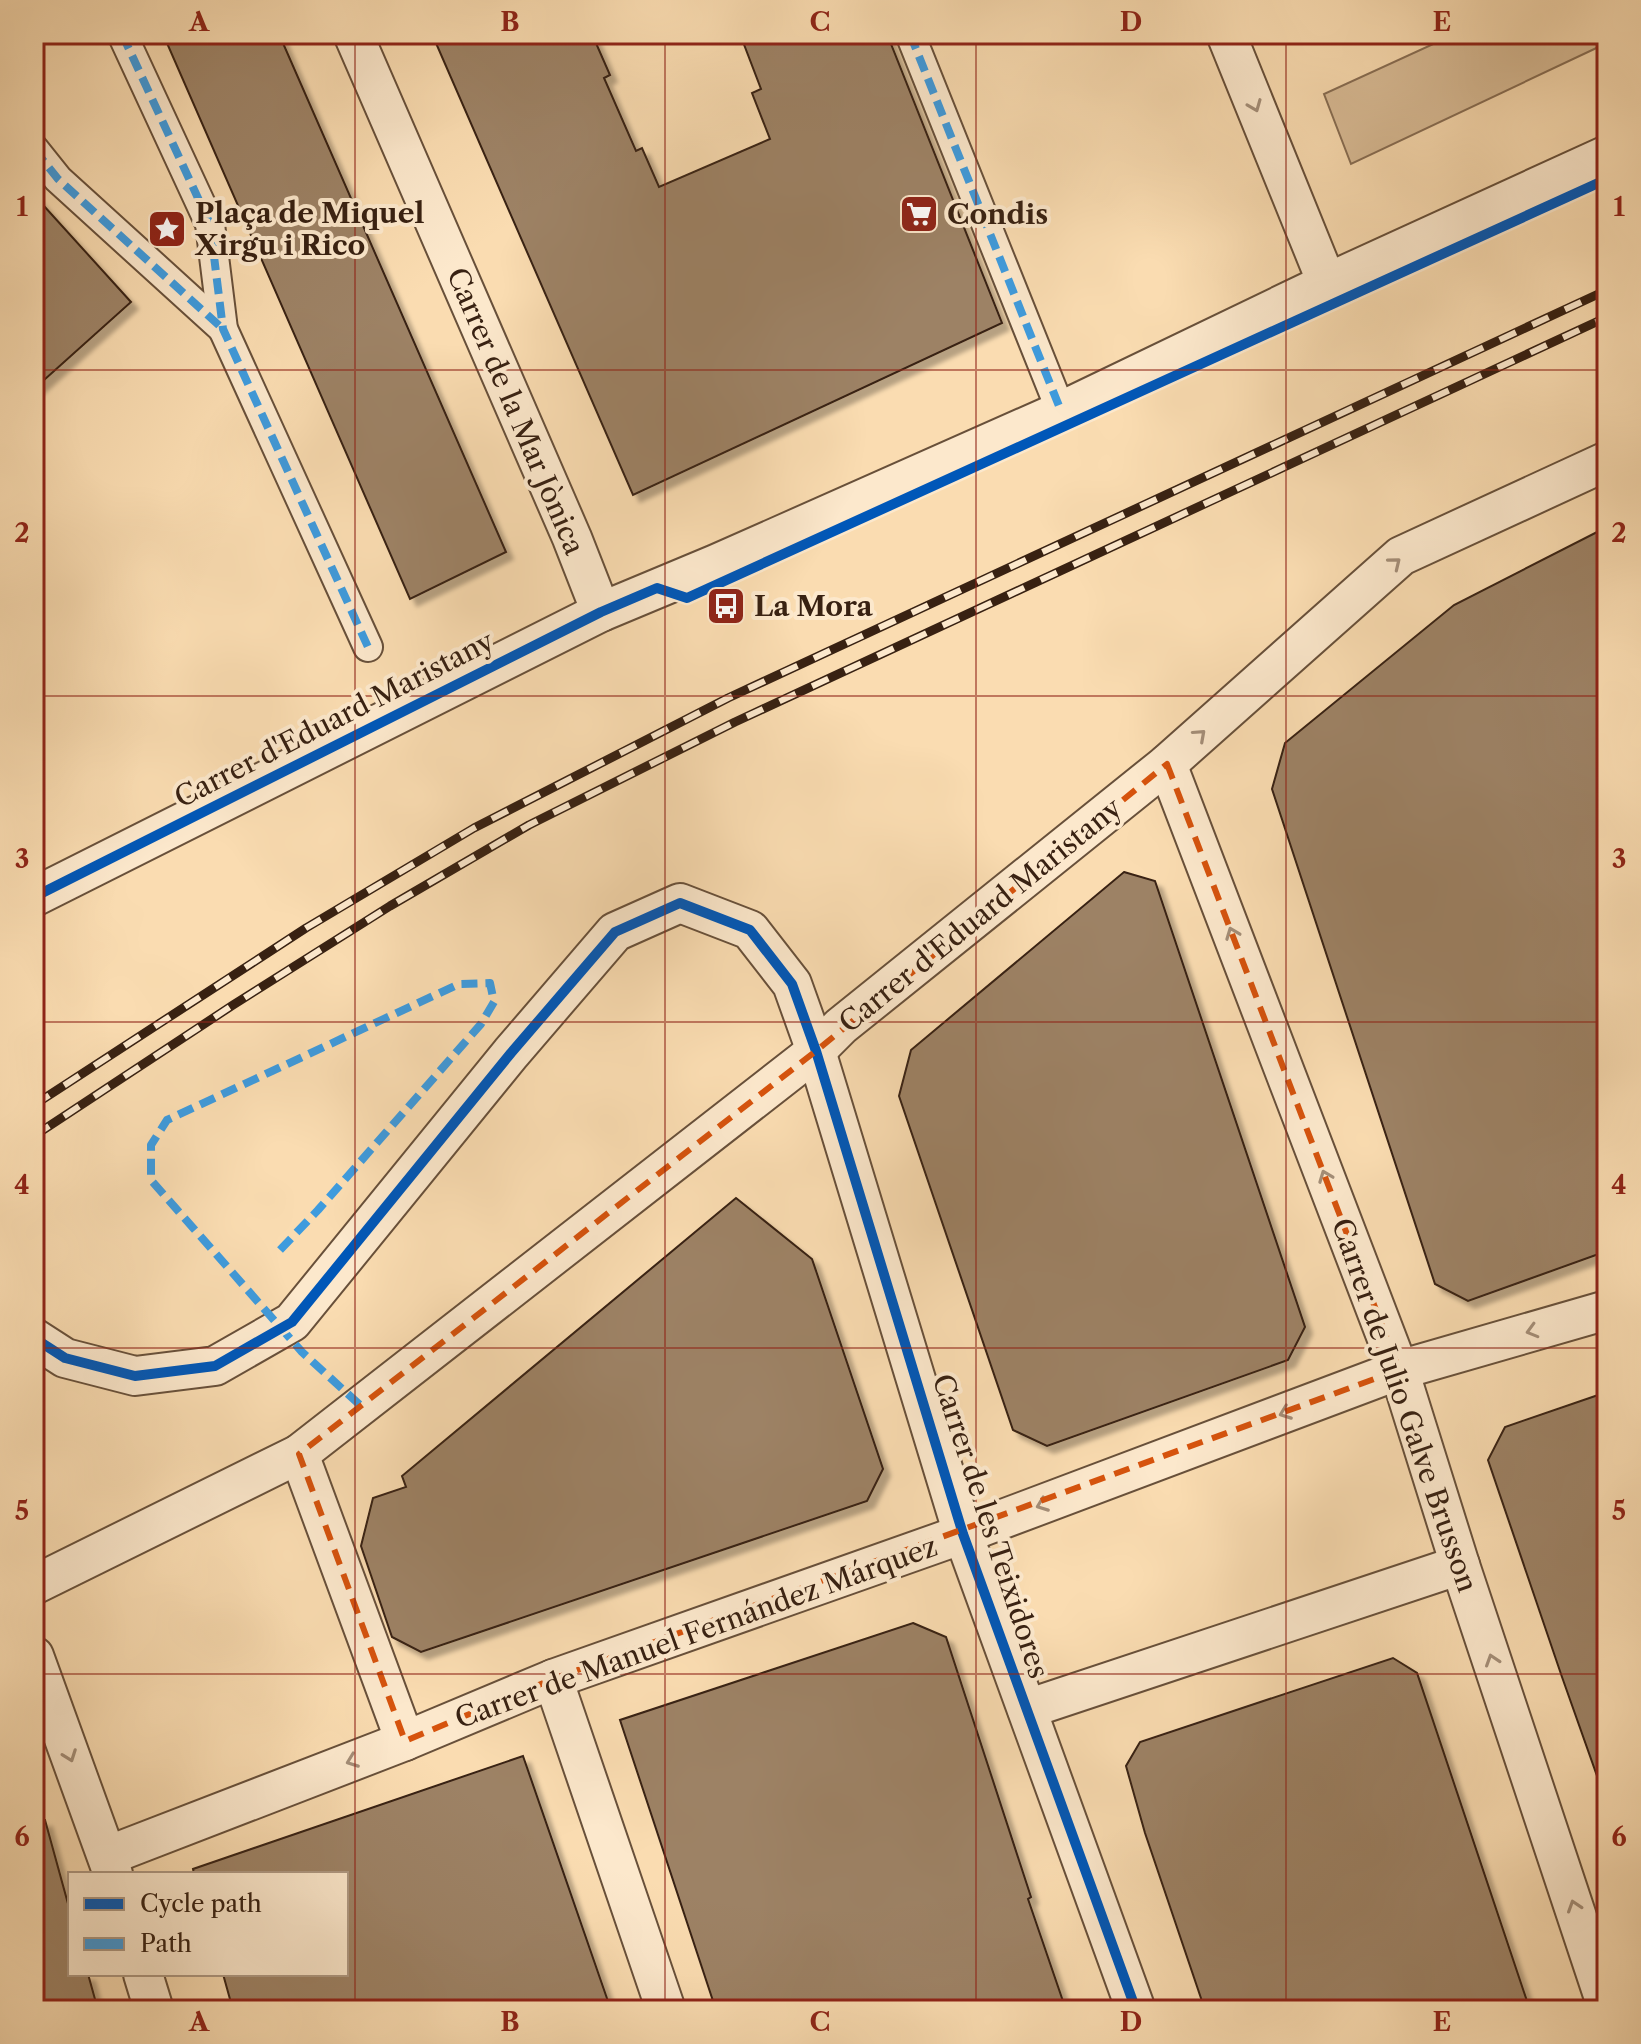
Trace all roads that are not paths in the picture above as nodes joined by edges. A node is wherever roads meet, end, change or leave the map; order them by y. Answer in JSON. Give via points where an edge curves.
{"nodes":[{"id":1,"x":122,"y":34,"type":"edge"},
{"id":2,"x":353,"y":34,"type":"edge"},
{"id":3,"x":910,"y":34,"type":"edge"},
{"id":4,"x":1226,"y":34,"type":"edge"},
{"id":5,"x":34,"y":149,"type":"edge"},
{"id":6,"x":1607,"y":155,"type":"edge"},
{"id":7,"x":1327,"y":283,"type":"junction"},
{"id":8,"x":223,"y":329,"type":"junction"},
{"id":9,"x":1061,"y":411,"type":"junction"},
{"id":10,"x":1607,"y":461,"type":"edge"},
{"id":11,"x":601,"y":612,"type":"junction"},
{"id":12,"x":368,"y":647,"type":"dead end"},
{"id":13,"x":1167,"y":764,"type":"junction"},
{"id":14,"x":34,"y":897,"type":"edge"},
{"id":15,"x":816,"y":1051,"type":"junction"},
{"id":16,"x":1607,"y":1310,"type":"edge"},
{"id":17,"x":34,"y":1338,"type":"edge"},
{"id":18,"x":1399,"y":1370,"type":"junction"},
{"id":19,"x":299,"y":1454,"type":"junction"},
{"id":20,"x":963,"y":1534,"type":"junction"},
{"id":21,"x":1460,"y":1565,"type":"junction"},
{"id":22,"x":34,"y":1585,"type":"edge"},
{"id":23,"x":34,"y":1656,"type":"edge"},
{"id":24,"x":553,"y":1679,"type":"junction"},
{"id":25,"x":1027,"y":1709,"type":"junction"},
{"id":26,"x":405,"y":1741,"type":"junction"},
{"id":27,"x":110,"y":1865,"type":"edge"},
{"id":28,"x":144,"y":1976,"type":"edge"},
{"id":29,"x":1607,"y":2007,"type":"edge"},
{"id":30,"x":154,"y":2010,"type":"edge"},
{"id":31,"x":666,"y":2010,"type":"edge"},
{"id":32,"x":1136,"y":2010,"type":"edge"}],
"edges":[{"from":1,"to":8,"type":"street","via":[[210,224]]},
{"from":2,"to":11,"type":"street","name":"Carrer de la Mar Jònica"},
{"from":3,"to":9,"type":"street"},
{"from":4,"to":7,"type":"street","one_way":true},
{"from":5,"to":8,"type":"street","via":[[58,179]]},
{"from":6,"to":7,"type":"street","name":"Carrer d'Eduard Maristany"},
{"from":7,"to":9,"type":"street","name":"Carrer d'Eduard Maristany"},
{"from":8,"to":12,"type":"street"},
{"from":9,"to":11,"type":"street","name":"Carrer d'Eduard Maristany"},
{"from":13,"to":10,"type":"street","name":"Carrer d'Eduard Maristany","one_way":true,"via":[[1401,556]]},
{"from":11,"to":14,"type":"street","name":"Carrer d'Eduard Maristany"},
{"from":13,"to":15,"type":"street","name":"Carrer d'Eduard Maristany"},
{"from":18,"to":13,"type":"street","name":"Carrer de Julio Galve Brusson","one_way":true},
{"from":15,"to":17,"type":"street","name":"Carrer de les Teixidores","via":[[792,984],[750,930],[680,903],[615,932],[292,1322],[215,1366],[135,1376],[65,1358]]},
{"from":15,"to":19,"type":"street","name":"Carrer d'Eduard Maristany"},
{"from":15,"to":20,"type":"street","name":"Carrer de les Teixidores"},
{"from":16,"to":18,"type":"street","name":"Carrer de Manuel Fernández Márquez","one_way":true},
{"from":18,"to":20,"type":"street","name":"Carrer de Manuel Fernández Márquez","one_way":true},
{"from":18,"to":21,"type":"street","name":"Carrer de Julio Galve Brusson"},
{"from":19,"to":22,"type":"street","name":"Carrer d'Eduard Maristany"},
{"from":19,"to":26,"type":"street"},
{"from":20,"to":24,"type":"street","name":"Carrer de Manuel Fernández Márquez"},
{"from":20,"to":25,"type":"street","name":"Carrer de les Teixidores"},
{"from":21,"to":25,"type":"street"},
{"from":29,"to":21,"type":"street","name":"Carrer de Julio Galve Brusson","one_way":true},
{"from":23,"to":27,"type":"street","one_way":true},
{"from":24,"to":26,"type":"street","name":"Carrer de Manuel Fernández Márquez"},
{"from":24,"to":31,"type":"street"},
{"from":25,"to":32,"type":"street","name":"Carrer de les Teixidores"},
{"from":26,"to":27,"type":"street","name":"Carrer de Manuel Fernández Márquez","one_way":true},
{"from":28,"to":30,"type":"street"}]}
